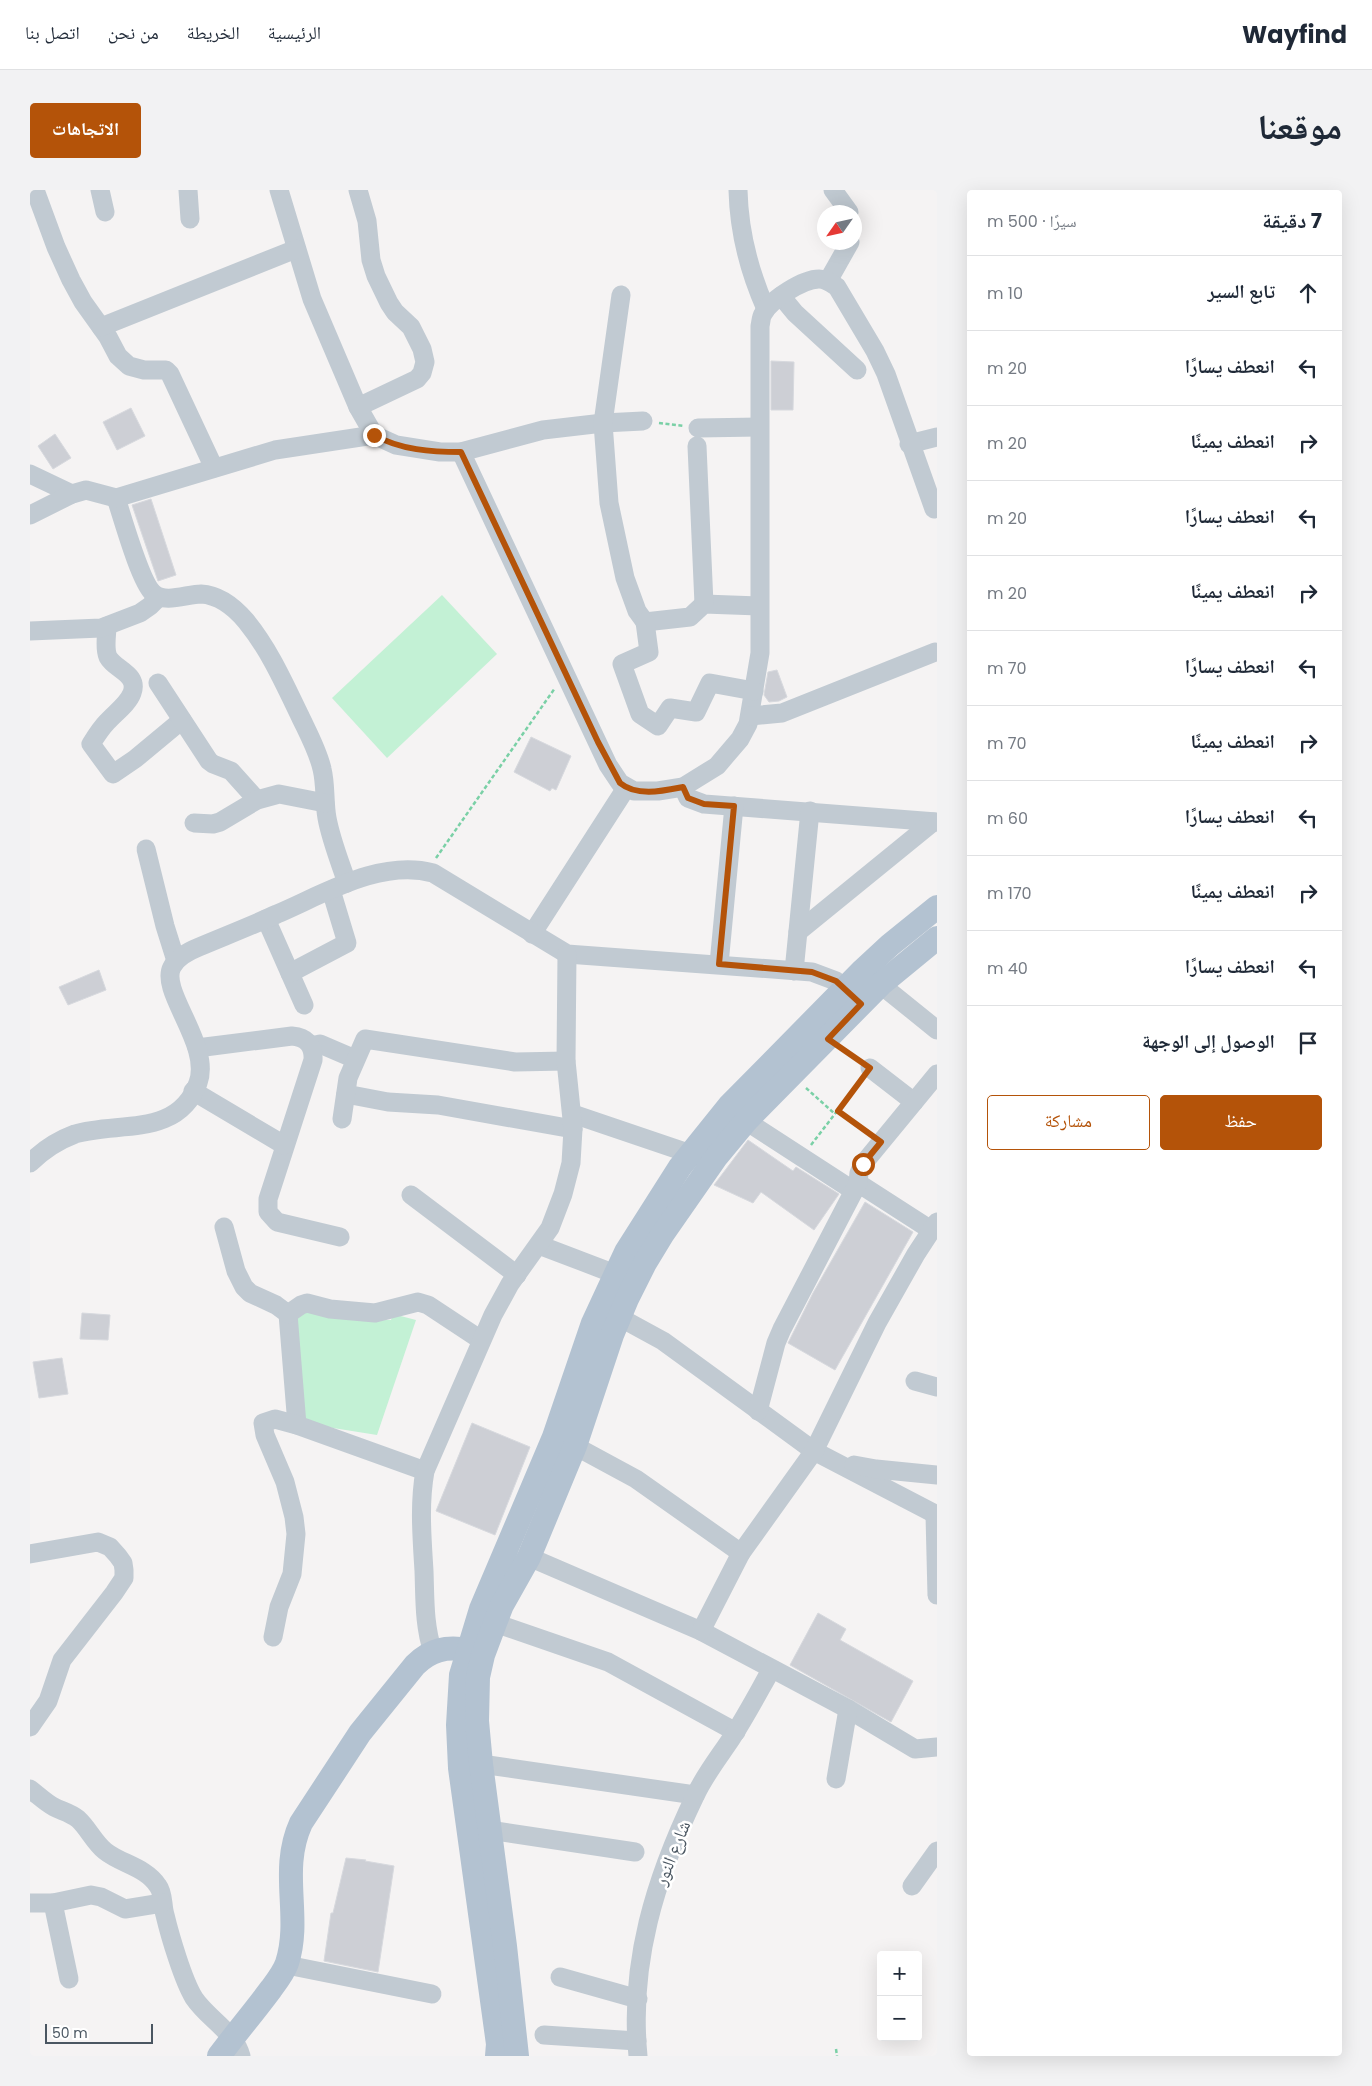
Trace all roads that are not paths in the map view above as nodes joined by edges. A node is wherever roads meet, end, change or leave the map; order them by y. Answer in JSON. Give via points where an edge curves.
{"nodes":[{"id":1,"x":35,"y":190,"type":"edge"},
{"id":2,"x":100,"y":190,"type":"edge"},
{"id":3,"x":188,"y":190,"type":"edge"},
{"id":4,"x":279,"y":190,"type":"edge"},
{"id":5,"x":358,"y":190,"type":"edge"},
{"id":6,"x":738,"y":190,"type":"edge"},
{"id":7,"x":833,"y":190,"type":"edge"},
{"id":8,"x":844,"y":205,"type":"edge"},
{"id":9,"x":105,"y":212,"type":"dead end"},
{"id":10,"x":190,"y":219,"type":"dead end"},
{"id":11,"x":296,"y":249,"type":"junction"},
{"id":12,"x":845,"y":250,"type":"edge"},
{"id":13,"x":828,"y":281,"type":"junction"},
{"id":14,"x":621,"y":295,"type":"dead end"},
{"id":15,"x":781,"y":296,"type":"junction"},
{"id":16,"x":766,"y":309,"type":"junction"},
{"id":17,"x":101,"y":327,"type":"junction"},
{"id":18,"x":857,"y":370,"type":"dead end"},
{"id":19,"x":358,"y":407,"type":"junction"},
{"id":20,"x":643,"y":421,"type":"road end"},
{"id":21,"x":603,"y":423,"type":"junction"},
{"id":22,"x":759,"y":427,"type":"junction"},
{"id":23,"x":374,"y":435,"type":"junction"},
{"id":24,"x":937,"y":437,"type":"edge"},
{"id":25,"x":910,"y":444,"type":"junction"},
{"id":26,"x":461,"y":452,"type":"junction"},
{"id":27,"x":214,"y":468,"type":"junction"},
{"id":28,"x":30,"y":474,"type":"edge"},
{"id":29,"x":72,"y":494,"type":"junction"},
{"id":30,"x":116,"y":498,"type":"junction"},
{"id":31,"x":934,"y":509,"type":"dead end"},
{"id":32,"x":30,"y":515,"type":"edge"},
{"id":33,"x":159,"y":597,"type":"junction"},
{"id":34,"x":704,"y":604,"type":"junction"},
{"id":35,"x":759,"y":606,"type":"junction"},
{"id":36,"x":645,"y":622,"type":"junction"},
{"id":37,"x":107,"y":626,"type":"junction"},
{"id":38,"x":30,"y":631,"type":"edge"},
{"id":39,"x":936,"y":652,"type":"dead end"},
{"id":40,"x":158,"y":683,"type":"dead end"},
{"id":41,"x":754,"y":691,"type":"junction"},
{"id":42,"x":750,"y":716,"type":"junction"},
{"id":43,"x":182,"y":720,"type":"junction"},
{"id":44,"x":683,"y":787,"type":"junction"},
{"id":45,"x":626,"y":788,"type":"junction"},
{"id":46,"x":257,"y":800,"type":"junction"},
{"id":47,"x":324,"y":803,"type":"junction"},
{"id":48,"x":734,"y":806,"type":"junction"},
{"id":49,"x":810,"y":811,"type":"junction"},
{"id":50,"x":935,"y":822,"type":"edge"},
{"id":51,"x":194,"y":823,"type":"dead end"},
{"id":52,"x":146,"y":849,"type":"dead end"},
{"id":53,"x":339,"y":887,"type":"junction"},
{"id":54,"x":937,"y":907,"type":"edge"},
{"id":55,"x":266,"y":919,"type":"junction"},
{"id":56,"x":798,"y":932,"type":"junction"},
{"id":57,"x":532,"y":934,"type":"junction"},
{"id":58,"x":937,"y":938,"type":"edge"},
{"id":59,"x":567,"y":954,"type":"junction"},
{"id":60,"x":176,"y":960,"type":"junction"},
{"id":61,"x":719,"y":964,"type":"junction"},
{"id":62,"x":794,"y":970,"type":"junction"},
{"id":63,"x":290,"y":973,"type":"junction"},
{"id":64,"x":872,"y":977,"type":"junction"},
{"id":65,"x":853,"y":996,"type":"junction"},
{"id":66,"x":304,"y":1005,"type":"dead end"},
{"id":67,"x":937,"y":1030,"type":"edge"},
{"id":68,"x":311,"y":1046,"type":"junction"},
{"id":69,"x":197,"y":1048,"type":"junction"},
{"id":70,"x":355,"y":1059,"type":"junction"},
{"id":71,"x":566,"y":1061,"type":"junction"},
{"id":72,"x":870,"y":1068,"type":"road end"},
{"id":73,"x":937,"y":1074,"type":"edge"},
{"id":74,"x":193,"y":1092,"type":"junction"},
{"id":75,"x":346,"y":1094,"type":"junction"},
{"id":76,"x":914,"y":1102,"type":"junction"},
{"id":77,"x":342,"y":1119,"type":"dead end"},
{"id":78,"x":746,"y":1121,"type":"junction"},
{"id":79,"x":573,"y":1122,"type":"junction"},
{"id":80,"x":284,"y":1145,"type":"junction"},
{"id":81,"x":690,"y":1154,"type":"junction"},
{"id":82,"x":30,"y":1163,"type":"edge"},
{"id":83,"x":856,"y":1187,"type":"junction"},
{"id":84,"x":411,"y":1195,"type":"dead end"},
{"id":85,"x":934,"y":1226,"type":"edge"},
{"id":86,"x":224,"y":1227,"type":"dead end"},
{"id":87,"x":340,"y":1237,"type":"dead end"},
{"id":88,"x":539,"y":1245,"type":"junction"},
{"id":89,"x":615,"y":1274,"type":"junction"},
{"id":90,"x":516,"y":1275,"type":"junction"},
{"id":91,"x":288,"y":1314,"type":"junction"},
{"id":92,"x":619,"y":1317,"type":"junction"},
{"id":93,"x":481,"y":1340,"type":"junction"},
{"id":94,"x":915,"y":1381,"type":"dead end"},
{"id":95,"x":937,"y":1387,"type":"edge"},
{"id":96,"x":758,"y":1411,"type":"junction"},
{"id":97,"x":297,"y":1425,"type":"junction"},
{"id":98,"x":575,"y":1446,"type":"junction"},
{"id":99,"x":814,"y":1451,"type":"junction"},
{"id":100,"x":831,"y":1460,"type":"junction"},
{"id":101,"x":425,"y":1471,"type":"junction"},
{"id":102,"x":937,"y":1475,"type":"edge"},
{"id":103,"x":936,"y":1515,"type":"edge"},
{"id":104,"x":30,"y":1554,"type":"edge"},
{"id":105,"x":741,"y":1554,"type":"junction"},
{"id":106,"x":529,"y":1557,"type":"junction"},
{"id":107,"x":937,"y":1595,"type":"edge"},
{"id":108,"x":495,"y":1623,"type":"junction"},
{"id":109,"x":701,"y":1631,"type":"junction"},
{"id":110,"x":273,"y":1637,"type":"dead end"},
{"id":111,"x":468,"y":1650,"type":"junction"},
{"id":112,"x":433,"y":1652,"type":"junction"},
{"id":113,"x":771,"y":1670,"type":"junction"},
{"id":114,"x":848,"y":1709,"type":"junction"},
{"id":115,"x":30,"y":1727,"type":"edge"},
{"id":116,"x":736,"y":1732,"type":"junction"},
{"id":117,"x":937,"y":1748,"type":"edge"},
{"id":118,"x":481,"y":1764,"type":"junction"},
{"id":119,"x":836,"y":1779,"type":"dead end"},
{"id":120,"x":30,"y":1789,"type":"edge"},
{"id":121,"x":695,"y":1795,"type":"junction"},
{"id":122,"x":490,"y":1830,"type":"junction"},
{"id":123,"x":937,"y":1851,"type":"edge"},
{"id":124,"x":635,"y":1852,"type":"dead end"},
{"id":125,"x":912,"y":1886,"type":"dead end"},
{"id":126,"x":30,"y":1903,"type":"edge"},
{"id":127,"x":53,"y":1903,"type":"junction"},
{"id":128,"x":162,"y":1903,"type":"junction"},
{"id":129,"x":287,"y":1965,"type":"junction"},
{"id":130,"x":560,"y":1978,"type":"dead end"},
{"id":131,"x":69,"y":1980,"type":"dead end"},
{"id":132,"x":432,"y":1994,"type":"dead end"},
{"id":133,"x":638,"y":1999,"type":"junction"},
{"id":134,"x":544,"y":2035,"type":"dead end"},
{"id":135,"x":637,"y":2048,"type":"edge"},
{"id":136,"x":231,"y":2050,"type":"edge"},
{"id":137,"x":497,"y":2056,"type":"edge"},
{"id":138,"x":517,"y":2056,"type":"edge"}],
"edges":[{"from":1,"to":17,"type":"street","via":[[71,280],[82,302]]},
{"from":2,"to":9,"type":"street"},
{"from":3,"to":10,"type":"street"},
{"from":4,"to":11,"type":"street"},
{"from":5,"to":19,"type":"street","via":[[376,276],[395,312],[417,336],[425,362],[417,379]]},
{"from":6,"to":16,"type":"street","via":[[744,248]]},
{"from":7,"to":8,"type":"street"},
{"from":11,"to":17,"type":"street"},
{"from":11,"to":19,"type":"street","via":[[312,299]]},
{"from":12,"to":13,"type":"street"},
{"from":13,"to":15,"type":"street","via":[[818,279]]},
{"from":13,"to":25,"type":"street","via":[[837,287],[875,351],[897,401]]},
{"from":14,"to":21,"type":"street"},
{"from":15,"to":16,"type":"street"},
{"from":15,"to":18,"type":"street"},
{"from":16,"to":22,"type":"street","via":[[760,326]]},
{"from":17,"to":27,"type":"street","via":[[118,356],[129,366],[166,370],[170,374]]},
{"from":19,"to":23,"type":"street"},
{"from":20,"to":21,"type":"street"},
{"from":21,"to":26,"type":"street","via":[[543,430]]},
{"from":21,"to":36,"type":"street","via":[[609,503],[626,578],[637,611]]},
{"from":22,"to":34,"type":"street","via":[[698,437]]},
{"from":22,"to":35,"type":"street"},
{"from":23,"to":26,"type":"street","via":[[396,445]]},
{"from":23,"to":27,"type":"street","via":[[285,449]]},
{"from":24,"to":25,"type":"street"},
{"from":25,"to":31,"type":"street"},
{"from":26,"to":45,"type":"street","via":[[608,765]]},
{"from":27,"to":30,"type":"street"},
{"from":28,"to":29,"type":"street"},
{"from":29,"to":30,"type":"street","via":[[86,490]]},
{"from":29,"to":32,"type":"street"},
{"from":30,"to":33,"type":"street","via":[[143,577],[148,588]]},
{"from":33,"to":37,"type":"street","via":[[140,612]]},
{"from":33,"to":47,"type":"street","via":[[202,594],[212,596],[239,612],[268,652],[311,740],[322,768]]},
{"from":34,"to":35,"type":"street"},
{"from":34,"to":36,"type":"street","via":[[690,617]]},
{"from":35,"to":41,"type":"street","via":[[760,653]]},
{"from":36,"to":41,"type":"street","via":[[649,652],[622,664],[640,714],[658,726],[670,708],[696,712],[710,684]]},
{"from":37,"to":38,"type":"street"},
{"from":37,"to":43,"type":"street","via":[[108,657],[131,679],[133,686],[127,701],[90,744],[113,774]]},
{"from":39,"to":42,"type":"street","via":[[782,713]]},
{"from":40,"to":43,"type":"street"},
{"from":41,"to":42,"type":"street"},
{"from":42,"to":44,"type":"street","via":[[740,739],[728,755],[717,766]]},
{"from":43,"to":46,"type":"street","via":[[209,760],[231,771]]},
{"from":44,"to":45,"type":"street","via":[[642,792]]},
{"from":44,"to":48,"type":"street","via":[[694,802]]},
{"from":45,"to":57,"type":"street"},
{"from":46,"to":47,"type":"street","via":[[279,794]]},
{"from":46,"to":51,"type":"street","via":[[220,822]]},
{"from":47,"to":53,"type":"street"},
{"from":48,"to":49,"type":"street"},
{"from":48,"to":61,"type":"street"},
{"from":49,"to":50,"type":"street"},
{"from":49,"to":56,"type":"street"},
{"from":50,"to":56,"type":"street"},
{"from":52,"to":60,"type":"street","via":[[164,926]]},
{"from":53,"to":55,"type":"street"},
{"from":53,"to":57,"type":"street","via":[[379,873],[426,871],[444,878]]},
{"from":53,"to":63,"type":"street","via":[[347,943]]},
{"from":54,"to":64,"type":"main road","via":[[890,945]]},
{"from":55,"to":60,"type":"street"},
{"from":55,"to":63,"type":"street"},
{"from":56,"to":62,"type":"street"},
{"from":57,"to":59,"type":"street"},
{"from":58,"to":64,"type":"main road"},
{"from":59,"to":61,"type":"street"},
{"from":59,"to":71,"type":"street"},
{"from":60,"to":69,"type":"street","via":[[170,980]]},
{"from":61,"to":62,"type":"street"},
{"from":62,"to":65,"type":"street","via":[[824,976]]},
{"from":63,"to":66,"type":"street"},
{"from":64,"to":65,"type":"main road"},
{"from":64,"to":67,"type":"street"},
{"from":65,"to":78,"type":"main road","via":[[828,1039]]},
{"from":65,"to":81,"type":"main road","via":[[729,1106]]},
{"from":68,"to":69,"type":"street","via":[[306,1040],[292,1036]]},
{"from":68,"to":70,"type":"street","via":[[320,1044]]},
{"from":68,"to":80,"type":"street","via":[[311,1067]]},
{"from":69,"to":74,"type":"street","via":[[201,1068]]},
{"from":70,"to":71,"type":"street","via":[[364,1039],[515,1062]]},
{"from":70,"to":75,"type":"street"},
{"from":71,"to":79,"type":"street"},
{"from":72,"to":76,"type":"street"},
{"from":73,"to":76,"type":"street"},
{"from":74,"to":80,"type":"street"},
{"from":74,"to":82,"type":"street","via":[[175,1113],[160,1121],[133,1128],[76,1134],[62,1139]]},
{"from":75,"to":77,"type":"street"},
{"from":75,"to":79,"type":"street","via":[[388,1102]]},
{"from":76,"to":83,"type":"street","via":[[863,1164]]},
{"from":78,"to":83,"type":"street","via":[[801,1157]]},
{"from":78,"to":92,"type":"main road","via":[[717,1156],[662,1235]]},
{"from":79,"to":81,"type":"street"},
{"from":79,"to":88,"type":"street","via":[[571,1163],[563,1194],[550,1228]]},
{"from":80,"to":87,"type":"street","via":[[266,1205],[271,1218]]},
{"from":81,"to":89,"type":"main road","via":[[659,1198]]},
{"from":83,"to":85,"type":"street"},
{"from":83,"to":96,"type":"street","via":[[782,1329]]},
{"from":84,"to":90,"type":"street"},
{"from":85,"to":99,"type":"street","via":[[877,1323]]},
{"from":86,"to":91,"type":"street","via":[[236,1271],[244,1286],[250,1293]]},
{"from":88,"to":89,"type":"street"},
{"from":88,"to":90,"type":"street"},
{"from":89,"to":111,"type":"main road","via":[[593,1323],[554,1437],[481,1608]]},
{"from":90,"to":93,"type":"street"},
{"from":91,"to":93,"type":"street","via":[[307,1303],[330,1309],[376,1313],[418,1302],[428,1305]]},
{"from":91,"to":97,"type":"street"},
{"from":92,"to":96,"type":"street","via":[[663,1341]]},
{"from":92,"to":98,"type":"main road"},
{"from":93,"to":101,"type":"street"},
{"from":94,"to":95,"type":"street"},
{"from":96,"to":99,"type":"street"},
{"from":97,"to":101,"type":"street"},
{"from":97,"to":110,"type":"street","via":[[275,1419],[263,1423],[285,1482],[296,1534],[292,1574],[279,1607]]},
{"from":98,"to":105,"type":"street","via":[[636,1478]]},
{"from":98,"to":106,"type":"main road"},
{"from":99,"to":100,"type":"street"},
{"from":99,"to":105,"type":"street"},
{"from":100,"to":102,"type":"street","via":[[865,1468]]},
{"from":100,"to":103,"type":"street"},
{"from":101,"to":112,"type":"street","via":[[421,1521],[426,1620]]},
{"from":103,"to":107,"type":"street"},
{"from":104,"to":115,"type":"street","via":[[98,1542],[110,1547],[118,1556],[124,1578],[62,1660],[48,1701]]},
{"from":105,"to":109,"type":"street"},
{"from":106,"to":108,"type":"main road"},
{"from":106,"to":109,"type":"street"},
{"from":108,"to":116,"type":"street","via":[[608,1662]]},
{"from":108,"to":118,"type":"main road","via":[[478,1677],[477,1721]]},
{"from":109,"to":113,"type":"street"},
{"from":111,"to":112,"type":"main road","via":[[450,1648]]},
{"from":111,"to":137,"type":"main road","via":[[459,1696],[460,1768]]},
{"from":112,"to":129,"type":"main road","via":[[414,1665],[377,1711],[294,1837],[290,1864],[292,1936]]},
{"from":113,"to":114,"type":"street"},
{"from":113,"to":116,"type":"street","name":"شارع النور"},
{"from":114,"to":117,"type":"street","via":[[915,1749]]},
{"from":114,"to":119,"type":"street"},
{"from":116,"to":121,"type":"street","name":"شارع النور"},
{"from":118,"to":121,"type":"street"},
{"from":118,"to":122,"type":"main road"},
{"from":120,"to":128,"type":"street","via":[[54,1807],[74,1816],[105,1851],[150,1878],[162,1893]]},
{"from":121,"to":133,"type":"street","name":"شارع النور","via":[[651,1906],[638,1975]]},
{"from":122,"to":124,"type":"street"},
{"from":122,"to":138,"type":"main road"},
{"from":123,"to":125,"type":"street"},
{"from":126,"to":127,"type":"street"},
{"from":127,"to":128,"type":"street","via":[[91,1895],[125,1909]]},
{"from":127,"to":131,"type":"street"},
{"from":128,"to":136,"type":"street","via":[[189,1988]]},
{"from":129,"to":132,"type":"street"},
{"from":129,"to":136,"type":"main road"},
{"from":130,"to":133,"type":"street"},
{"from":133,"to":135,"type":"street","name":"شارع النور"},
{"from":134,"to":135,"type":"street"}]}
